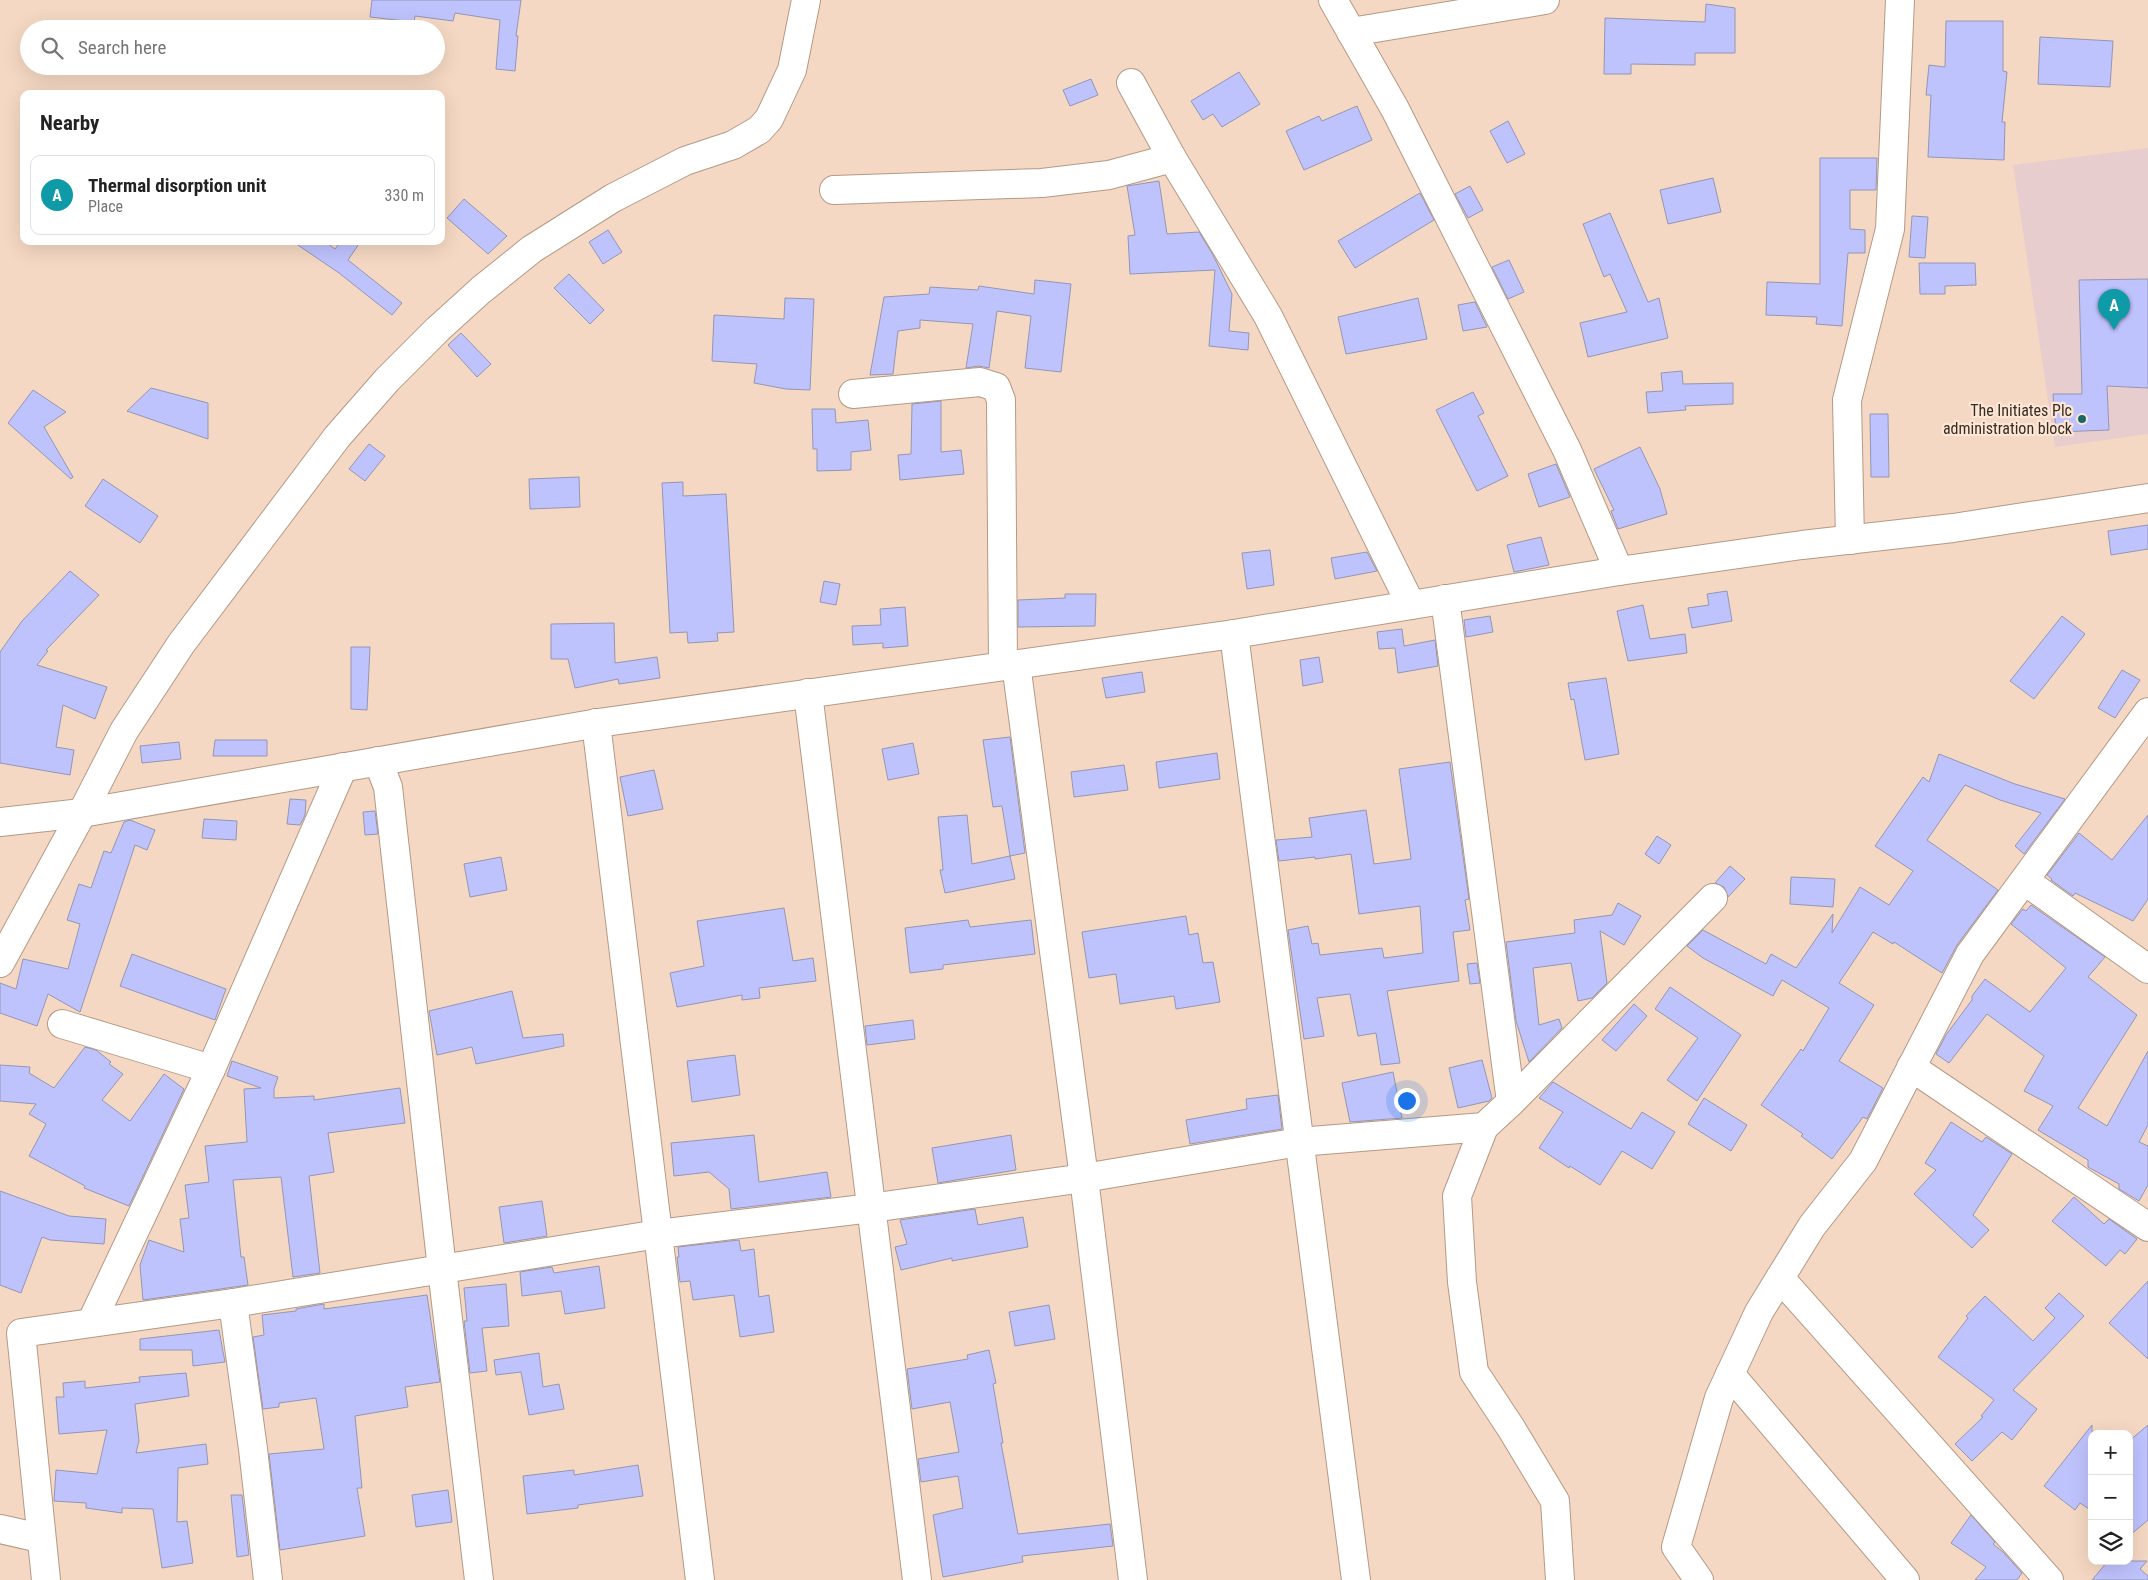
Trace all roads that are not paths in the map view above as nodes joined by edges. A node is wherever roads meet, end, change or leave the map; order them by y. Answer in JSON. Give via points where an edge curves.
{"nodes":[{"id":1,"x":806,"y":0,"type":"edge"},
{"id":2,"x":1333,"y":0,"type":"edge"},
{"id":3,"x":1545,"y":0,"type":"edge"},
{"id":4,"x":1900,"y":0,"type":"edge"},
{"id":5,"x":1351,"y":32,"type":"junction"},
{"id":6,"x":1131,"y":83,"type":"dead end"},
{"id":7,"x":1172,"y":158,"type":"junction"},
{"id":8,"x":834,"y":190,"type":"dead end"},
{"id":9,"x":853,"y":394,"type":"dead end"},
{"id":10,"x":2148,"y":498,"type":"edge"},
{"id":11,"x":1850,"y":540,"type":"junction"},
{"id":12,"x":1619,"y":571,"type":"junction"},
{"id":13,"x":1445,"y":599,"type":"junction"},
{"id":14,"x":1411,"y":605,"type":"junction"},
{"id":15,"x":1234,"y":634,"type":"junction"},
{"id":16,"x":1010,"y":665,"type":"junction"},
{"id":17,"x":808,"y":693,"type":"junction"},
{"id":18,"x":2148,"y":712,"type":"edge"},
{"id":19,"x":596,"y":723,"type":"junction"},
{"id":20,"x":378,"y":762,"type":"junction"},
{"id":21,"x":343,"y":767,"type":"junction"},
{"id":22,"x":82,"y":813,"type":"junction"},
{"id":23,"x":0,"y":822,"type":"edge"},
{"id":24,"x":2025,"y":881,"type":"junction"},
{"id":25,"x":1713,"y":898,"type":"dead end"},
{"id":26,"x":0,"y":963,"type":"edge"},
{"id":27,"x":2148,"y":968,"type":"edge"},
{"id":28,"x":62,"y":1024,"type":"dead end"},
{"id":29,"x":1911,"y":1067,"type":"junction"},
{"id":30,"x":210,"y":1069,"type":"junction"},
{"id":31,"x":1512,"y":1102,"type":"junction"},
{"id":32,"x":1484,"y":1127,"type":"junction"},
{"id":33,"x":1299,"y":1142,"type":"junction"},
{"id":34,"x":1084,"y":1178,"type":"junction"},
{"id":35,"x":872,"y":1208,"type":"junction"},
{"id":36,"x":2148,"y":1228,"type":"edge"},
{"id":37,"x":658,"y":1234,"type":"junction"},
{"id":38,"x":442,"y":1269,"type":"junction"},
{"id":39,"x":1780,"y":1278,"type":"junction"},
{"id":40,"x":233,"y":1303,"type":"junction"},
{"id":41,"x":92,"y":1321,"type":"junction"},
{"id":42,"x":1730,"y":1374,"type":"junction"},
{"id":43,"x":0,"y":1530,"type":"edge"},
{"id":44,"x":40,"y":1538,"type":"junction"},
{"id":45,"x":46,"y":1580,"type":"edge"},
{"id":46,"x":268,"y":1580,"type":"edge"},
{"id":47,"x":479,"y":1580,"type":"edge"},
{"id":48,"x":700,"y":1580,"type":"edge"},
{"id":49,"x":917,"y":1580,"type":"edge"},
{"id":50,"x":1133,"y":1580,"type":"edge"},
{"id":51,"x":1356,"y":1580,"type":"edge"},
{"id":52,"x":1560,"y":1580,"type":"edge"},
{"id":53,"x":1699,"y":1580,"type":"edge"},
{"id":54,"x":1905,"y":1580,"type":"edge"},
{"id":55,"x":2049,"y":1580,"type":"edge"}],
"edges":[{"from":1,"to":22,"type":"street","via":[[792,70],[768,119],[759,130],[733,145],[686,161],[613,198],[532,249],[481,290],[387,380],[331,445],[181,644],[124,731]]},
{"from":2,"to":5,"type":"street"},
{"from":3,"to":5,"type":"street"},
{"from":4,"to":11,"type":"street","via":[[1890,229],[1848,400]]},
{"from":5,"to":12,"type":"street","via":[[1395,109],[1567,450]]},
{"from":6,"to":7,"type":"street"},
{"from":7,"to":8,"type":"street","via":[[1110,175],[1042,183]]},
{"from":7,"to":14,"type":"street","via":[[1268,316]]},
{"from":9,"to":16,"type":"street","via":[[980,382],[996,388],[1001,400]]},
{"from":10,"to":11,"type":"street"},
{"from":11,"to":12,"type":"street"},
{"from":12,"to":13,"type":"street"},
{"from":13,"to":14,"type":"street"},
{"from":13,"to":31,"type":"street"},
{"from":14,"to":15,"type":"street"},
{"from":15,"to":16,"type":"street"},
{"from":15,"to":33,"type":"street"},
{"from":16,"to":17,"type":"street"},
{"from":16,"to":34,"type":"street"},
{"from":17,"to":19,"type":"street"},
{"from":17,"to":35,"type":"street"},
{"from":18,"to":24,"type":"street"},
{"from":19,"to":20,"type":"street"},
{"from":19,"to":37,"type":"street"},
{"from":20,"to":21,"type":"street"},
{"from":20,"to":38,"type":"street","via":[[388,787]]},
{"from":21,"to":22,"type":"street"},
{"from":21,"to":30,"type":"street"},
{"from":22,"to":23,"type":"street"},
{"from":22,"to":26,"type":"street"},
{"from":24,"to":27,"type":"street"},
{"from":24,"to":29,"type":"street","via":[[1970,954]]},
{"from":25,"to":31,"type":"street"},
{"from":28,"to":30,"type":"street"},
{"from":29,"to":36,"type":"street"},
{"from":29,"to":39,"type":"street","via":[[1862,1160],[1812,1226]]},
{"from":30,"to":41,"type":"street"},
{"from":31,"to":32,"type":"street"},
{"from":32,"to":33,"type":"street"},
{"from":32,"to":52,"type":"street","via":[[1457,1196],[1462,1282],[1474,1372],[1555,1501]]},
{"from":33,"to":34,"type":"street"},
{"from":33,"to":51,"type":"street"},
{"from":34,"to":35,"type":"street"},
{"from":34,"to":50,"type":"street"},
{"from":35,"to":37,"type":"street"},
{"from":35,"to":49,"type":"street"},
{"from":37,"to":38,"type":"street"},
{"from":37,"to":48,"type":"street"},
{"from":38,"to":40,"type":"street"},
{"from":38,"to":47,"type":"street"},
{"from":39,"to":42,"type":"street","via":[[1759,1312]]},
{"from":39,"to":55,"type":"street"},
{"from":40,"to":41,"type":"street"},
{"from":40,"to":46,"type":"street"},
{"from":41,"to":44,"type":"street","via":[[21,1333]]},
{"from":42,"to":53,"type":"street","via":[[1719,1398],[1676,1547]]},
{"from":42,"to":54,"type":"street"},
{"from":43,"to":44,"type":"street"},
{"from":44,"to":45,"type":"street"}]}
